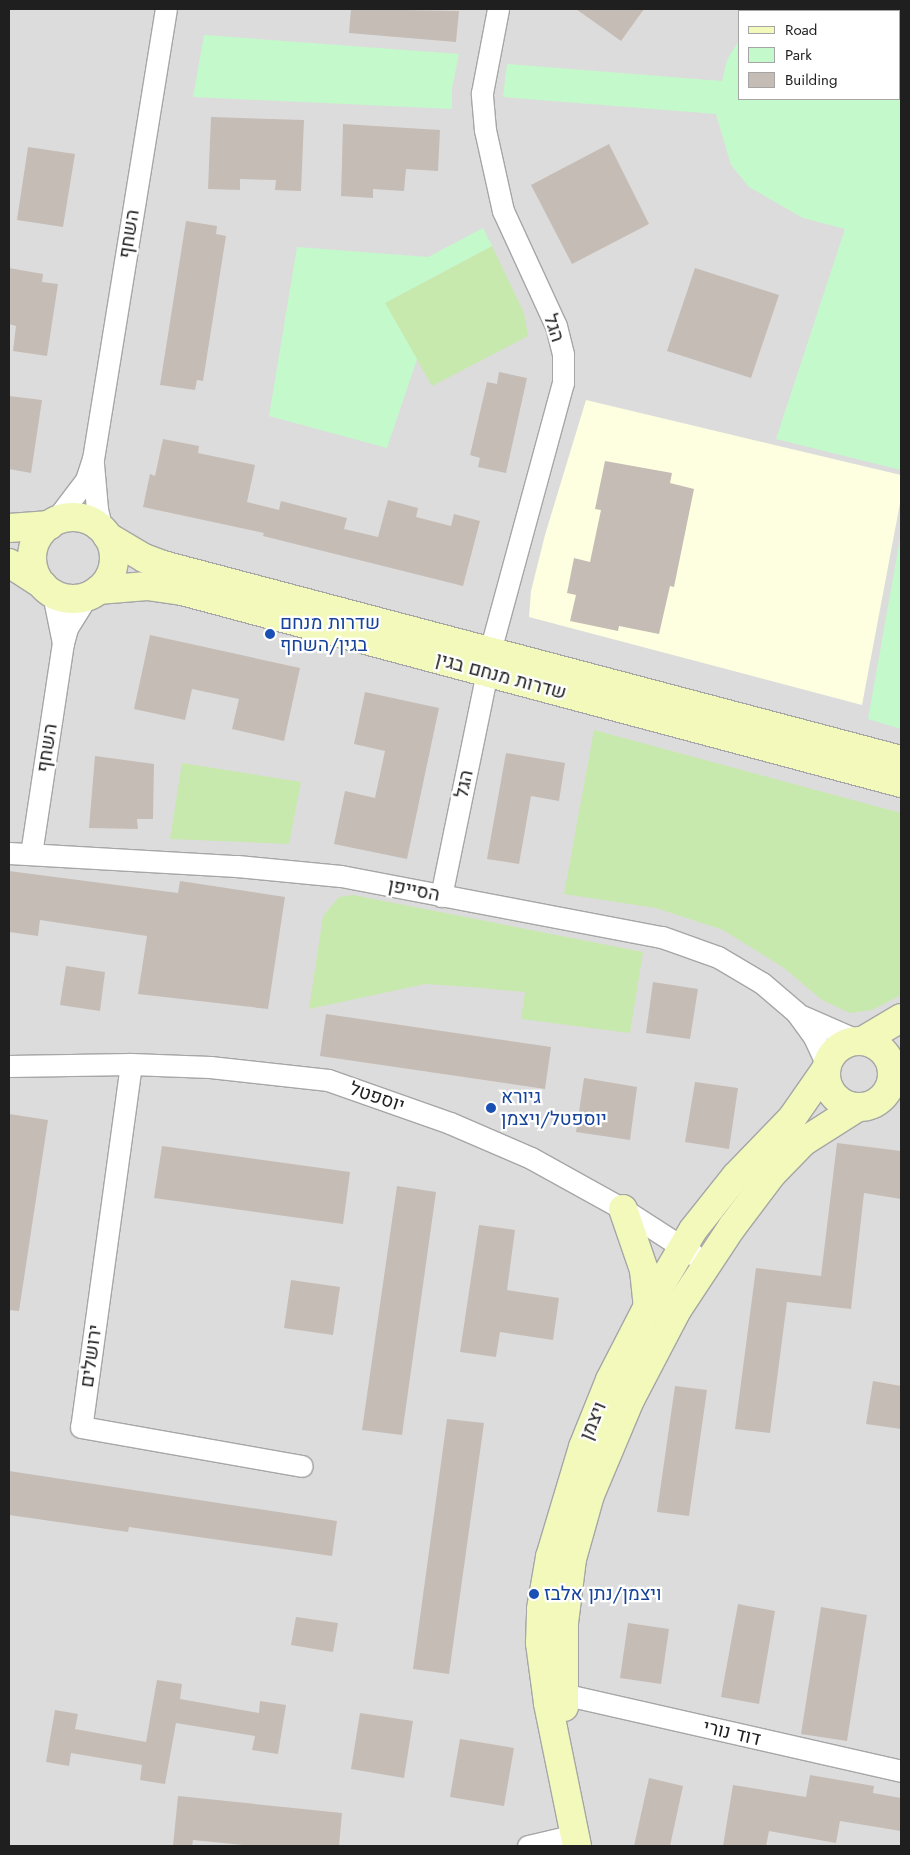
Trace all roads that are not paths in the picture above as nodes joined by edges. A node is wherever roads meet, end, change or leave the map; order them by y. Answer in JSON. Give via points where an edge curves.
{"nodes":[{"id":1,"x":166,"y":9,"type":"edge"},
{"id":2,"x":498,"y":9,"type":"edge"},
{"id":3,"x":93,"y":459,"type":"junction"},
{"id":4,"x":52,"y":524,"type":"junction"},
{"id":5,"x":9,"y":528,"type":"edge"},
{"id":6,"x":104,"y":533,"type":"junction"},
{"id":7,"x":9,"y":563,"type":"edge"},
{"id":8,"x":48,"y":589,"type":"junction"},
{"id":9,"x":92,"y":594,"type":"junction"},
{"id":10,"x":63,"y":643,"type":"junction"},
{"id":11,"x":488,"y":662,"type":"junction"},
{"id":12,"x":901,"y":760,"type":"edge"},
{"id":13,"x":901,"y":783,"type":"edge"},
{"id":14,"x":9,"y":853,"type":"edge"},
{"id":15,"x":31,"y":854,"type":"junction"},
{"id":16,"x":441,"y":896,"type":"junction"},
{"id":17,"x":796,"y":1012,"type":"junction"},
{"id":18,"x":901,"y":1018,"type":"edge"},
{"id":19,"x":861,"y":1040,"type":"junction"},
{"id":20,"x":131,"y":1064,"type":"junction"},
{"id":21,"x":9,"y":1066,"type":"edge"},
{"id":22,"x":827,"y":1067,"type":"junction"},
{"id":23,"x":897,"y":1071,"type":"edge"},
{"id":24,"x":858,"y":1107,"type":"junction"},
{"id":25,"x":623,"y":1209,"type":"junction"},
{"id":26,"x":683,"y":1247,"type":"junction"},
{"id":27,"x":706,"y":1264,"type":"junction"},
{"id":28,"x":648,"y":1306,"type":"junction"},
{"id":29,"x":302,"y":1466,"type":"dead end"},
{"id":30,"x":563,"y":1694,"type":"junction"},
{"id":31,"x":901,"y":1771,"type":"edge"},
{"id":32,"x":576,"y":1841,"type":"edge"},
{"id":33,"x":528,"y":1846,"type":"edge"}],
"edges":[{"from":1,"to":3,"type":"street","name":"השחף"},
{"from":2,"to":11,"type":"street","name":"הגל","via":[[482,93],[485,130],[503,211],[556,326],[563,354],[563,384]]},
{"from":3,"to":4,"type":"street","name":"השחף","via":[[86,480]]},
{"from":3,"to":6,"type":"street","name":"השחף","via":[[97,509]]},
{"from":4,"to":5,"type":"street"},
{"from":4,"to":6,"type":"street","via":[[79,518]]},
{"from":4,"to":8,"type":"street","via":[[36,540],[32,552],[33,566]]},
{"from":6,"to":9,"type":"street","via":[[113,553],[113,567]]},
{"from":6,"to":11,"type":"street","name":"שדרות מנחם בגין","via":[[144,558],[163,565]]},
{"from":7,"to":8,"type":"street"},
{"from":8,"to":9,"type":"street","via":[[72,599]]},
{"from":8,"to":10,"type":"street","name":"השחף"},
{"from":9,"to":10,"type":"street","name":"השחף","via":[[67,628]]},
{"from":9,"to":11,"type":"street","name":"שדרות מנחם בגין","via":[[147,586],[182,591]]},
{"from":10,"to":15,"type":"street","name":"השחף"},
{"from":11,"to":12,"type":"street","name":"שדרות מנחם בגין"},
{"from":11,"to":13,"type":"street","name":"שדרות מנחם בגין"},
{"from":11,"to":16,"type":"street","name":"הגל"},
{"from":14,"to":15,"type":"street","name":"הסייפן"},
{"from":15,"to":16,"type":"street","name":"הסייפן","via":[[341,876]]},
{"from":16,"to":17,"type":"street","name":"הסייפן","via":[[631,930],[692,945],[745,971]]},
{"from":17,"to":19,"type":"street","name":"הסייפן"},
{"from":17,"to":22,"type":"street","name":"הסייפן","via":[[814,1037]]},
{"from":18,"to":19,"type":"street"},
{"from":19,"to":22,"type":"street","via":[[835,1050]]},
{"from":19,"to":23,"type":"street","via":[[875,1044]]},
{"from":20,"to":21,"type":"street","name":"יוספטל"},
{"from":20,"to":25,"type":"street","name":"יוספטל","via":[[210,1067],[328,1080],[459,1126],[531,1158]]},
{"from":20,"to":29,"type":"street","name":"ירושלים","via":[[81,1427]]},
{"from":22,"to":24,"type":"street","via":[[826,1080],[834,1096],[847,1105]]},
{"from":22,"to":26,"type":"street","name":"ויצמן","via":[[806,1101],[736,1176]]},
{"from":23,"to":24,"type":"street","via":[[880,1100]]},
{"from":24,"to":27,"type":"street","name":"ויצמן","via":[[822,1128],[788,1155]]},
{"from":25,"to":26,"type":"street","name":"יוספטל"},
{"from":25,"to":28,"type":"street","via":[[644,1270]]},
{"from":26,"to":27,"type":"street","name":"יוספטל"},
{"from":26,"to":28,"type":"street","name":"ויצמן"},
{"from":27,"to":30,"type":"street","name":"ויצמן","via":[[677,1310],[630,1400],[590,1495],[572,1559],[564,1623]]},
{"from":28,"to":32,"type":"street","name":"ויצמן","via":[[610,1380],[582,1447],[550,1557],[541,1609],[540,1643],[548,1703]]},
{"from":30,"to":31,"type":"street","name":"דוד נורי"},
{"from":30,"to":32,"type":"street","name":"ויצמן"},
{"from":32,"to":33,"type":"street"}]}
